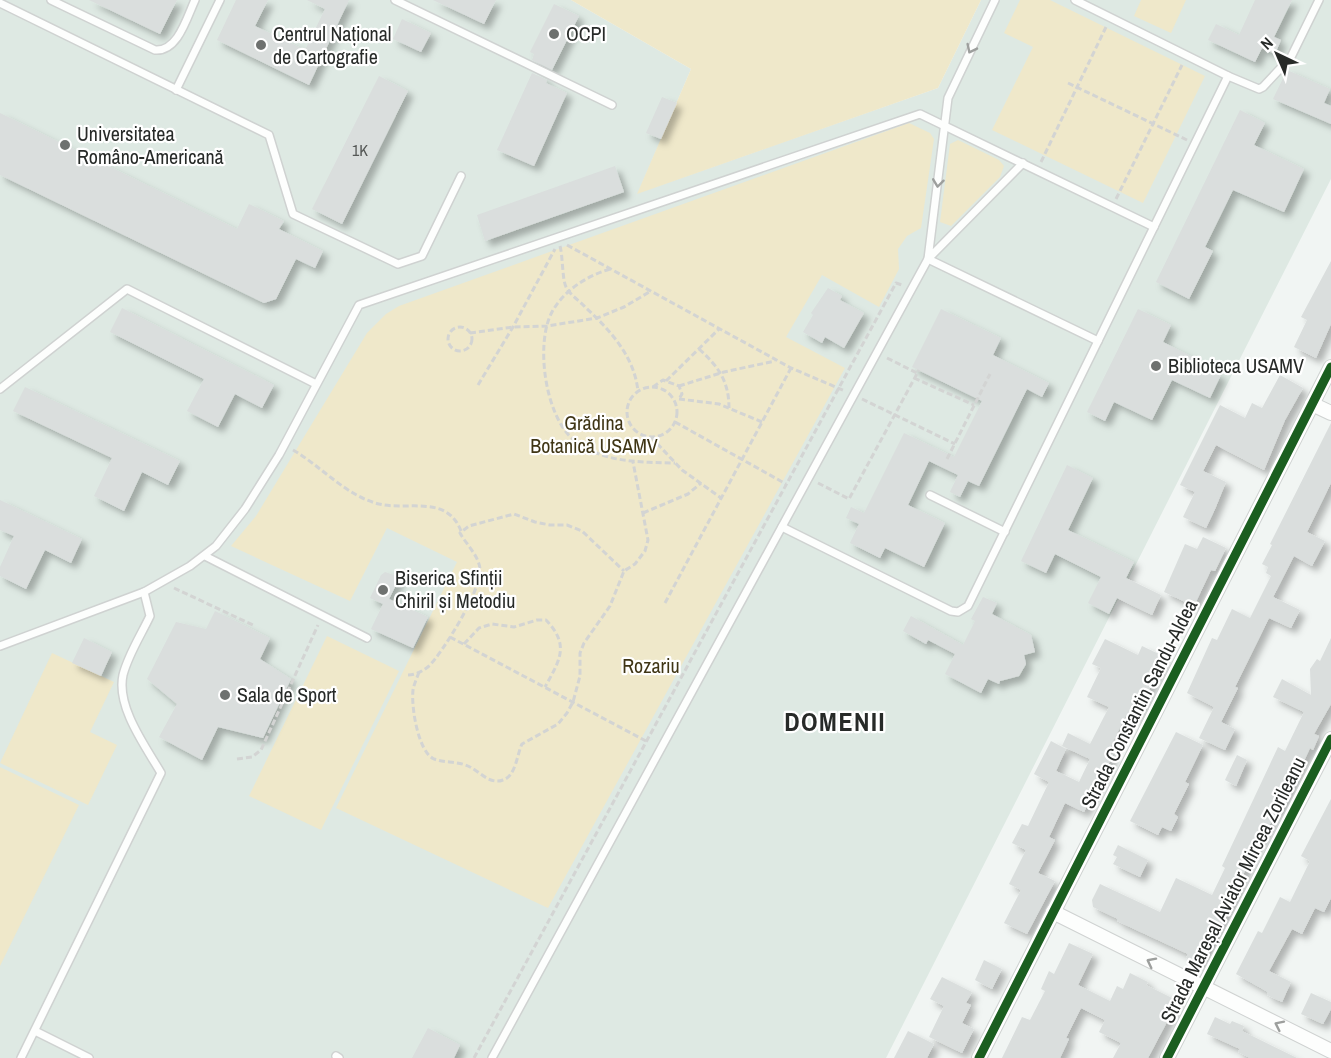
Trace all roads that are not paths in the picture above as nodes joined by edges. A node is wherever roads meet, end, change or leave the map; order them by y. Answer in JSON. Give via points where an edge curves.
{"nodes":[{"id":1,"x":51,"y":0,"type":"edge"},
{"id":2,"x":195,"y":0,"type":"edge"},
{"id":3,"x":220,"y":0,"type":"edge"},
{"id":4,"x":395,"y":0,"type":"edge"},
{"id":5,"x":995,"y":0,"type":"edge"},
{"id":6,"x":1075,"y":0,"type":"edge"},
{"id":7,"x":1319,"y":0,"type":"edge"},
{"id":8,"x":0,"y":3,"type":"edge"},
{"id":9,"x":1228,"y":76,"type":"junction"},
{"id":10,"x":176,"y":90,"type":"junction"},
{"id":11,"x":612,"y":105,"type":"dead end"},
{"id":12,"x":945,"y":125,"type":"junction"},
{"id":13,"x":1023,"y":163,"type":"junction"},
{"id":14,"x":461,"y":176,"type":"dead end"},
{"id":15,"x":1154,"y":227,"type":"junction"},
{"id":16,"x":928,"y":259,"type":"junction"},
{"id":17,"x":1098,"y":341,"type":"junction"},
{"id":18,"x":1330,"y":372,"type":"edge"},
{"id":19,"x":316,"y":384,"type":"junction"},
{"id":20,"x":0,"y":389,"type":"edge"},
{"id":21,"x":1312,"y":404,"type":"junction"},
{"id":22,"x":1331,"y":413,"type":"edge"},
{"id":23,"x":930,"y":495,"type":"dead end"},
{"id":24,"x":782,"y":527,"type":"junction"},
{"id":25,"x":1005,"y":532,"type":"junction"},
{"id":26,"x":205,"y":556,"type":"junction"},
{"id":27,"x":144,"y":592,"type":"junction"},
{"id":28,"x":367,"y":638,"type":"dead end"},
{"id":29,"x":1,"y":645,"type":"edge"},
{"id":30,"x":1331,"y":739,"type":"edge"},
{"id":31,"x":1053,"y":912,"type":"junction"},
{"id":32,"x":1203,"y":988,"type":"junction"},
{"id":33,"x":35,"y":1031,"type":"junction"},
{"id":34,"x":1331,"y":1051,"type":"edge"},
{"id":35,"x":21,"y":1058,"type":"edge"},
{"id":36,"x":89,"y":1058,"type":"edge"},
{"id":37,"x":492,"y":1058,"type":"edge"},
{"id":38,"x":979,"y":1058,"type":"edge"},
{"id":39,"x":1167,"y":1058,"type":"edge"}],
"edges":[{"from":1,"to":2,"type":"lane","via":[[160,51],[176,40]]},
{"from":3,"to":10,"type":"lane"},
{"from":4,"to":11,"type":"lane"},
{"from":5,"to":12,"type":"lane","one_way":true,"via":[[948,98]]},
{"from":6,"to":9,"type":"lane"},
{"from":7,"to":9,"type":"lane","via":[[1291,57],[1263,87],[1255,88]]},
{"from":8,"to":10,"type":"lane"},
{"from":9,"to":15,"type":"lane"},
{"from":10,"to":14,"type":"lane","via":[[269,135],[293,214],[398,264],[422,256]]},
{"from":12,"to":13,"type":"lane"},
{"from":12,"to":16,"type":"lane","one_way":true},
{"from":12,"to":19,"type":"lane","via":[[920,114],[359,306]]},
{"from":13,"to":15,"type":"lane"},
{"from":13,"to":16,"type":"lane"},
{"from":15,"to":17,"type":"lane"},
{"from":16,"to":17,"type":"lane"},
{"from":16,"to":24,"type":"lane"},
{"from":17,"to":25,"type":"lane"},
{"from":18,"to":21,"type":"street","name":"Strada Constantin Sandu-Aldea"},
{"from":19,"to":20,"type":"lane","via":[[127,290]]},
{"from":19,"to":26,"type":"lane","via":[[245,509]]},
{"from":21,"to":22,"type":"street"},
{"from":21,"to":31,"type":"street","name":"Strada Constantin Sandu-Aldea"},
{"from":23,"to":25,"type":"lane"},
{"from":24,"to":25,"type":"lane","via":[[958,612],[968,606]]},
{"from":24,"to":37,"type":"lane"},
{"from":26,"to":27,"type":"lane"},
{"from":26,"to":28,"type":"lane"},
{"from":27,"to":29,"type":"lane"},
{"from":27,"to":33,"type":"lane","via":[[150,616],[126,666],[122,695],[127,712],[161,774]]},
{"from":30,"to":32,"type":"street","name":"Strada Mareșal Aviator Mircea Zorileanu"},
{"from":32,"to":31,"type":"street","one_way":true},
{"from":31,"to":38,"type":"street","name":"Strada Constantin Sandu-Aldea"},
{"from":34,"to":32,"type":"street","one_way":true},
{"from":32,"to":39,"type":"street","name":"Strada Mareșal Aviator Mircea Zorileanu"},
{"from":33,"to":35,"type":"lane"},
{"from":33,"to":36,"type":"lane"}]}
